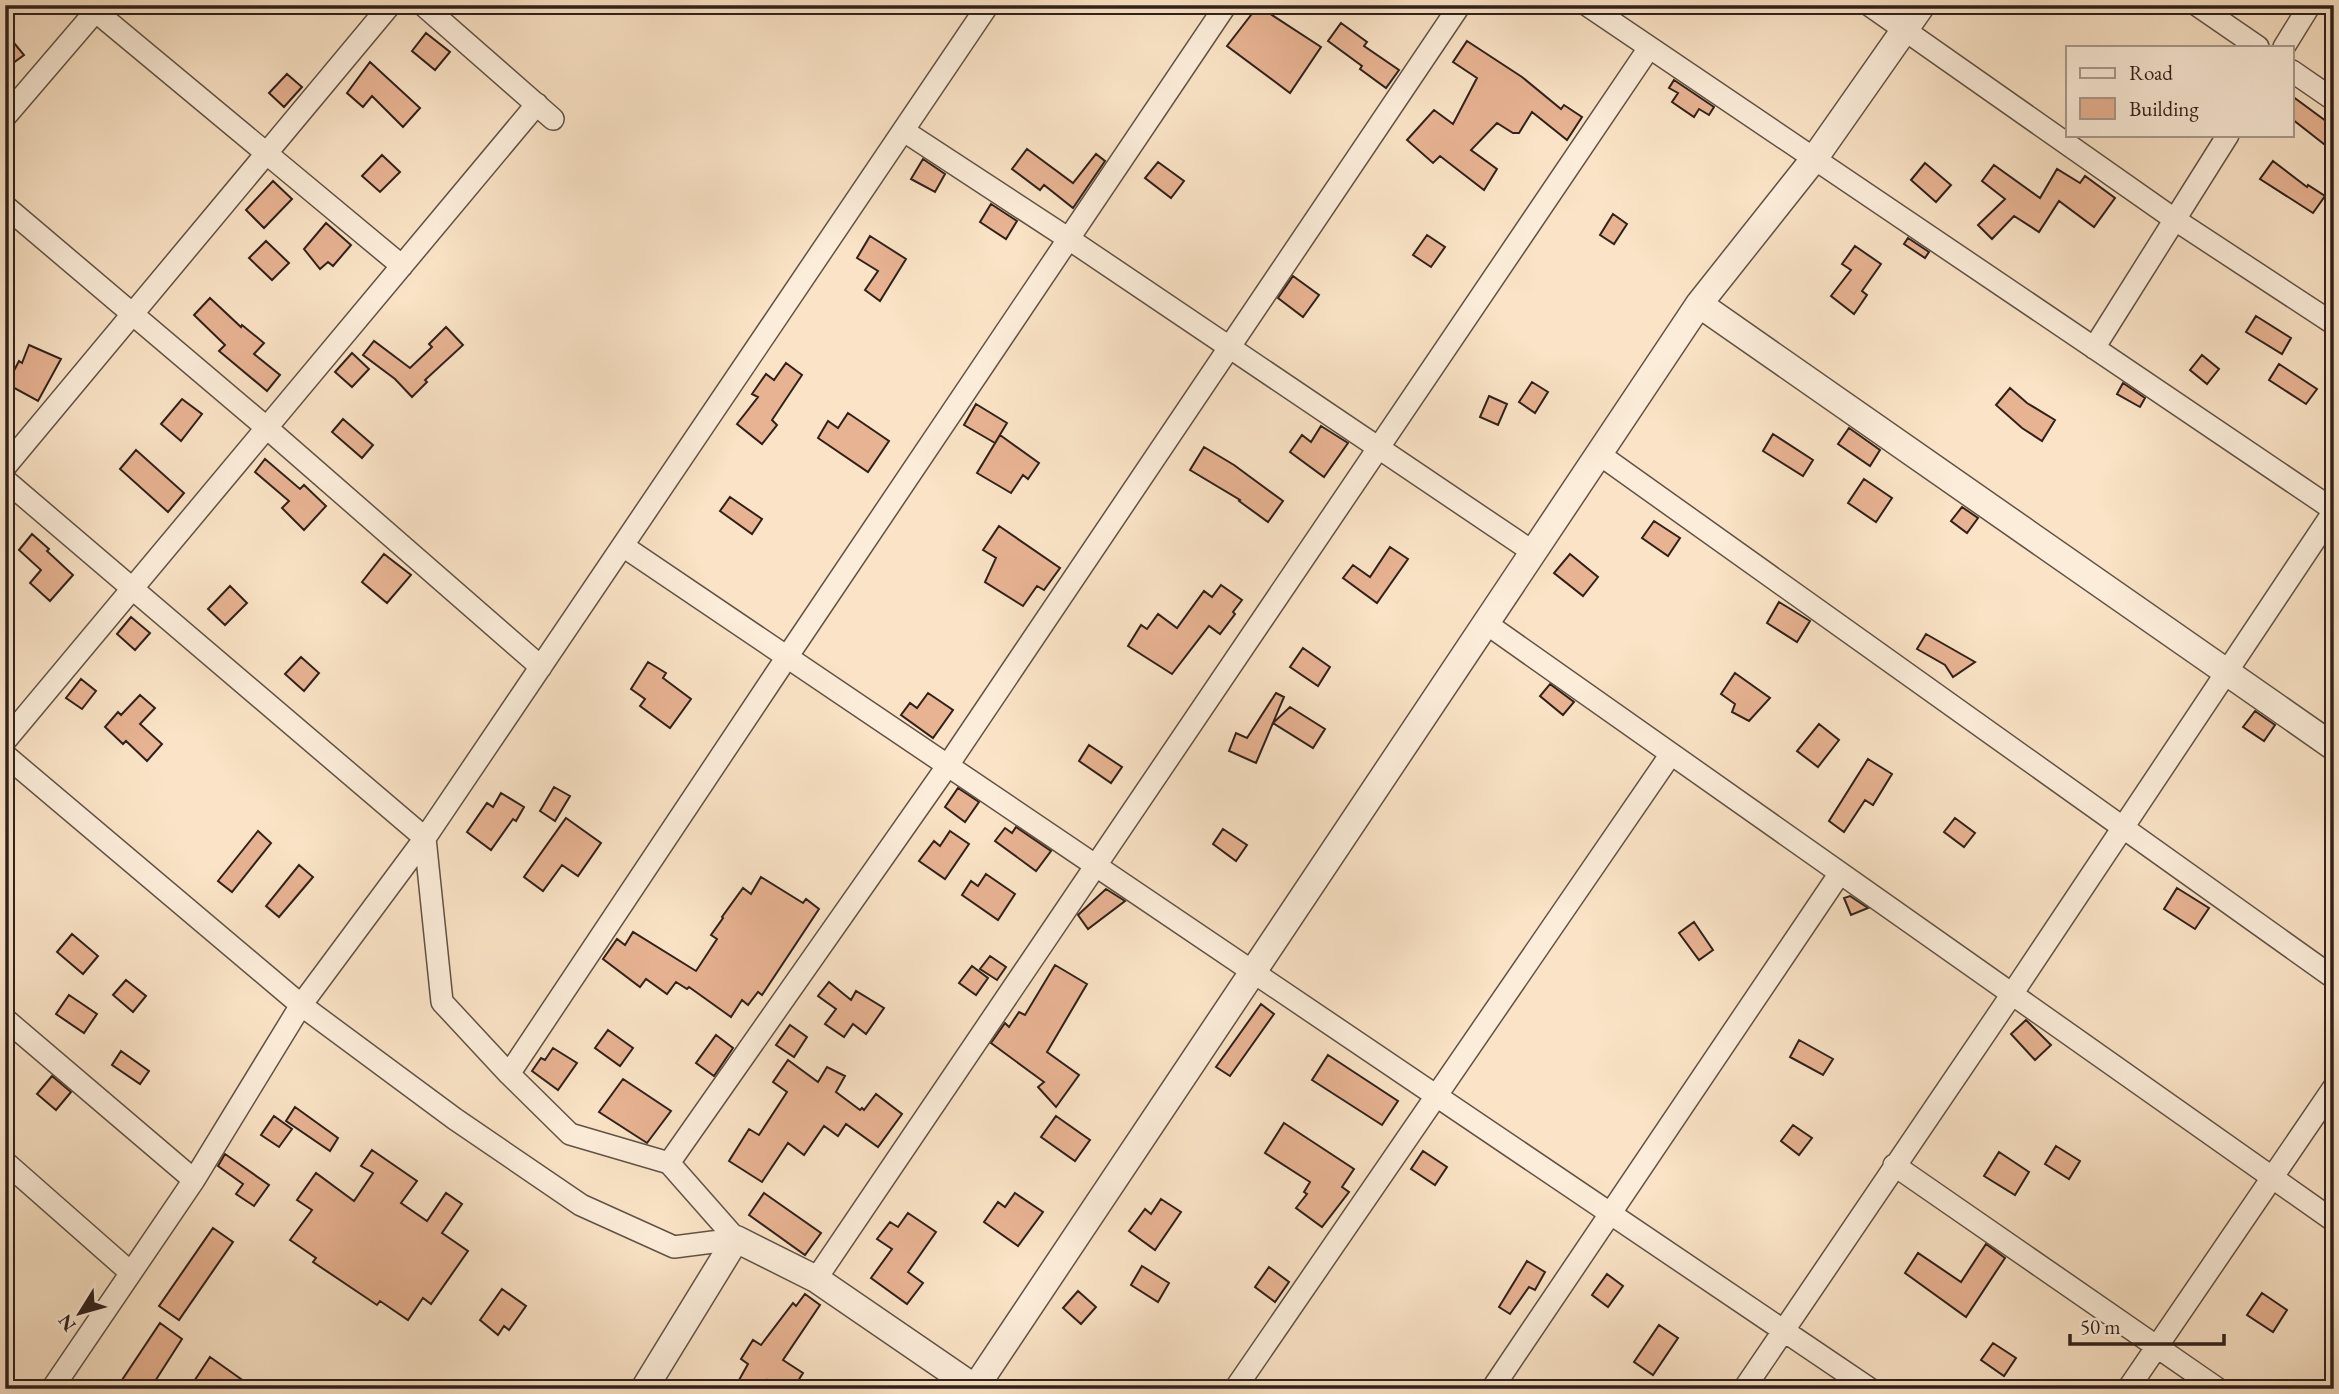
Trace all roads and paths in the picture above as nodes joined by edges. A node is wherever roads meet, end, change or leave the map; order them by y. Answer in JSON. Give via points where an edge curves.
{"nodes":[{"id":1,"x":390,"y":5,"type":"edge"},
{"id":2,"x":423,"y":5,"type":"edge"},
{"id":3,"x":988,"y":5,"type":"edge"},
{"id":4,"x":1227,"y":5,"type":"edge"},
{"id":5,"x":1460,"y":5,"type":"edge"},
{"id":6,"x":1587,"y":5,"type":"edge"},
{"id":7,"x":1869,"y":5,"type":"edge"},
{"id":8,"x":1922,"y":5,"type":"edge"},
{"id":9,"x":2197,"y":5,"type":"edge"},
{"id":10,"x":2310,"y":5,"type":"edge"},
{"id":11,"x":95,"y":7,"type":"edge"},
{"id":12,"x":1906,"y":30,"type":"junction"},
{"id":13,"x":2257,"y":46,"type":"edge"},
{"id":14,"x":2285,"y":46,"type":"edge"},
{"id":15,"x":1649,"y":48,"type":"junction"},
{"id":16,"x":2294,"y":72,"type":"edge"},
{"id":17,"x":2334,"y":100,"type":"edge"},
{"id":18,"x":537,"y":104,"type":"junction"},
{"id":19,"x":5,"y":117,"type":"edge"},
{"id":20,"x":553,"y":119,"type":"dead end"},
{"id":21,"x":904,"y":131,"type":"junction"},
{"id":22,"x":2227,"y":136,"type":"edge"},
{"id":23,"x":267,"y":153,"type":"junction"},
{"id":24,"x":1814,"y":159,"type":"junction"},
{"id":25,"x":5,"y":206,"type":"edge"},
{"id":26,"x":2174,"y":219,"type":"junction"},
{"id":27,"x":1069,"y":239,"type":"junction"},
{"id":28,"x":402,"y":266,"type":"junction"},
{"id":29,"x":1699,"y":304,"type":"junction"},
{"id":30,"x":132,"y":314,"type":"junction"},
{"id":31,"x":2334,"y":324,"type":"edge"},
{"id":32,"x":1230,"y":347,"type":"junction"},
{"id":33,"x":2094,"y":348,"type":"junction"},
{"id":34,"x":267,"y":428,"type":"junction"},
{"id":35,"x":1380,"y":448,"type":"junction"},
{"id":36,"x":1599,"y":454,"type":"junction"},
{"id":37,"x":5,"y":467,"type":"edge"},
{"id":38,"x":5,"y":480,"type":"edge"},
{"id":39,"x":2334,"y":510,"type":"edge"},
{"id":40,"x":623,"y":546,"type":"junction"},
{"id":41,"x":1534,"y":552,"type":"junction"},
{"id":42,"x":133,"y":587,"type":"junction"},
{"id":43,"x":1487,"y":624,"type":"junction"},
{"id":44,"x":787,"y":657,"type":"junction"},
{"id":45,"x":541,"y":667,"type":"junction"},
{"id":46,"x":2227,"y":672,"type":"junction"},
{"id":47,"x":5,"y":741,"type":"edge"},
{"id":48,"x":2334,"y":747,"type":"edge"},
{"id":49,"x":1671,"y":754,"type":"junction"},
{"id":50,"x":5,"y":755,"type":"edge"},
{"id":51,"x":947,"y":765,"type":"junction"},
{"id":52,"x":2122,"y":827,"type":"junction"},
{"id":53,"x":425,"y":838,"type":"junction"},
{"id":54,"x":1096,"y":866,"type":"junction"},
{"id":55,"x":1840,"y":873,"type":"junction"},
{"id":56,"x":1253,"y":972,"type":"junction"},
{"id":57,"x":2334,"y":978,"type":"edge"},
{"id":58,"x":2012,"y":994,"type":"junction"},
{"id":59,"x":301,"y":1004,"type":"junction"},
{"id":60,"x":5,"y":1018,"type":"edge"},
{"id":61,"x":509,"y":1074,"type":"junction"},
{"id":62,"x":2334,"y":1087,"type":"edge"},
{"id":63,"x":1436,"y":1095,"type":"junction"},
{"id":64,"x":5,"y":1162,"type":"edge"},
{"id":65,"x":669,"y":1163,"type":"junction"},
{"id":66,"x":1894,"y":1165,"type":"junction"},
{"id":67,"x":2273,"y":1178,"type":"junction"},
{"id":68,"x":194,"y":1180,"type":"junction"},
{"id":69,"x":1610,"y":1213,"type":"junction"},
{"id":70,"x":2334,"y":1221,"type":"edge"},
{"id":71,"x":736,"y":1240,"type":"junction"},
{"id":72,"x":131,"y":1272,"type":"junction"},
{"id":73,"x":816,"y":1279,"type":"junction"},
{"id":74,"x":1783,"y":1330,"type":"junction"},
{"id":75,"x":2157,"y":1346,"type":"junction"},
{"id":76,"x":52,"y":1389,"type":"edge"},
{"id":77,"x":644,"y":1389,"type":"edge"},
{"id":78,"x":976,"y":1389,"type":"edge"},
{"id":79,"x":1235,"y":1389,"type":"edge"},
{"id":80,"x":1492,"y":1389,"type":"edge"},
{"id":81,"x":1744,"y":1389,"type":"edge"},
{"id":82,"x":1870,"y":1389,"type":"edge"},
{"id":83,"x":2128,"y":1389,"type":"edge"},
{"id":84,"x":2218,"y":1389,"type":"edge"}],
"edges":[{"from":1,"to":23,"type":"street"},
{"from":2,"to":18,"type":"street"},
{"from":3,"to":21,"type":"street"},
{"from":4,"to":27,"type":"street"},
{"from":5,"to":32,"type":"street"},
{"from":6,"to":15,"type":"street"},
{"from":7,"to":12,"type":"street"},
{"from":8,"to":12,"type":"street"},
{"from":9,"to":13,"type":"street"},
{"from":10,"to":14,"type":"street"},
{"from":11,"to":19,"type":"street"},
{"from":11,"to":23,"type":"street"},
{"from":12,"to":24,"type":"street"},
{"from":12,"to":26,"type":"street"},
{"from":15,"to":24,"type":"street"},
{"from":15,"to":35,"type":"street"},
{"from":16,"to":17,"type":"street"},
{"from":18,"to":20,"type":"street"},
{"from":18,"to":28,"type":"street"},
{"from":21,"to":27,"type":"street"},
{"from":21,"to":40,"type":"street"},
{"from":22,"to":26,"type":"street"},
{"from":23,"to":28,"type":"street"},
{"from":23,"to":30,"type":"street"},
{"from":24,"to":29,"type":"street"},
{"from":24,"to":33,"type":"street"},
{"from":25,"to":30,"type":"street"},
{"from":26,"to":31,"type":"street"},
{"from":26,"to":33,"type":"street"},
{"from":27,"to":32,"type":"street"},
{"from":27,"to":44,"type":"street"},
{"from":28,"to":34,"type":"street"},
{"from":29,"to":36,"type":"street"},
{"from":29,"to":46,"type":"street"},
{"from":30,"to":34,"type":"street"},
{"from":30,"to":37,"type":"street"},
{"from":32,"to":35,"type":"street"},
{"from":32,"to":51,"type":"street"},
{"from":33,"to":39,"type":"street"},
{"from":34,"to":42,"type":"street"},
{"from":34,"to":45,"type":"street"},
{"from":35,"to":41,"type":"street"},
{"from":35,"to":54,"type":"street"},
{"from":36,"to":41,"type":"street"},
{"from":36,"to":52,"type":"street"},
{"from":38,"to":42,"type":"street"},
{"from":39,"to":46,"type":"street"},
{"from":40,"to":44,"type":"street"},
{"from":40,"to":45,"type":"street"},
{"from":41,"to":43,"type":"street"},
{"from":42,"to":47,"type":"street"},
{"from":42,"to":53,"type":"street"},
{"from":43,"to":49,"type":"street"},
{"from":43,"to":56,"type":"street"},
{"from":44,"to":51,"type":"street"},
{"from":44,"to":61,"type":"street"},
{"from":45,"to":53,"type":"street"},
{"from":46,"to":48,"type":"street"},
{"from":46,"to":52,"type":"street"},
{"from":49,"to":55,"type":"street"},
{"from":49,"to":63,"type":"street"},
{"from":50,"to":59,"type":"street"},
{"from":51,"to":54,"type":"street"},
{"from":51,"to":65,"type":"street"},
{"from":52,"to":57,"type":"street"},
{"from":52,"to":58,"type":"street"},
{"from":53,"to":59,"type":"street"},
{"from":53,"to":61,"type":"street","via":[[442,1002]]},
{"from":54,"to":56,"type":"street"},
{"from":54,"to":73,"type":"street"},
{"from":55,"to":58,"type":"street"},
{"from":55,"to":69,"type":"street"},
{"from":56,"to":63,"type":"street"},
{"from":56,"to":78,"type":"street"},
{"from":58,"to":66,"type":"street"},
{"from":58,"to":67,"type":"street"},
{"from":59,"to":68,"type":"street"},
{"from":59,"to":71,"type":"street","via":[[454,1119],[581,1205],[674,1247]]},
{"from":60,"to":68,"type":"street"},
{"from":61,"to":65,"type":"street","via":[[570,1134]]},
{"from":62,"to":67,"type":"street"},
{"from":63,"to":69,"type":"street"},
{"from":63,"to":79,"type":"street"},
{"from":64,"to":72,"type":"street"},
{"from":65,"to":71,"type":"street"},
{"from":66,"to":74,"type":"street"},
{"from":66,"to":75,"type":"street"},
{"from":67,"to":70,"type":"street"},
{"from":67,"to":75,"type":"street"},
{"from":68,"to":72,"type":"street"},
{"from":69,"to":74,"type":"street"},
{"from":69,"to":80,"type":"street"},
{"from":71,"to":73,"type":"street"},
{"from":71,"to":77,"type":"street"},
{"from":72,"to":76,"type":"street"},
{"from":73,"to":78,"type":"street"},
{"from":74,"to":81,"type":"street"},
{"from":74,"to":82,"type":"street"},
{"from":75,"to":83,"type":"street"},
{"from":75,"to":84,"type":"street"}]}
